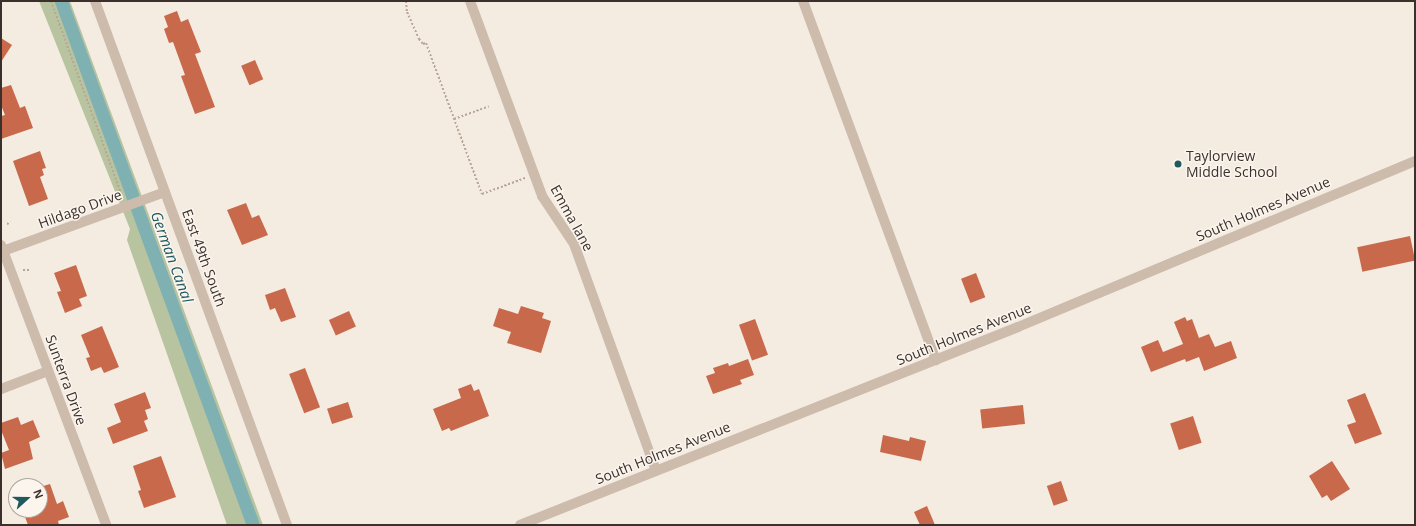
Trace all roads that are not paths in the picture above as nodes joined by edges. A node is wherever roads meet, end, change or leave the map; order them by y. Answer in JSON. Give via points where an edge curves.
{"nodes":[{"id":1,"x":95,"y":1,"type":"edge"},
{"id":2,"x":470,"y":1,"type":"edge"},
{"id":3,"x":803,"y":1,"type":"edge"},
{"id":4,"x":1415,"y":161,"type":"edge"},
{"id":5,"x":165,"y":192,"type":"junction"},
{"id":6,"x":2,"y":248,"type":"edge"},
{"id":7,"x":936,"y":360,"type":"junction"},
{"id":8,"x":48,"y":371,"type":"junction"},
{"id":9,"x":1,"y":389,"type":"edge"},
{"id":10,"x":656,"y":471,"type":"junction"},
{"id":11,"x":106,"y":525,"type":"edge"},
{"id":12,"x":287,"y":525,"type":"edge"},
{"id":13,"x":520,"y":525,"type":"edge"}],
"edges":[{"from":1,"to":5,"type":"street","name":"East 49th South"},
{"from":2,"to":10,"type":"street","name":"Emma lane","via":[[542,196],[574,244]]},
{"from":3,"to":7,"type":"street"},
{"from":4,"to":7,"type":"street","name":"South Holmes Avenue"},
{"from":5,"to":6,"type":"street","name":"Hildago Drive"},
{"from":5,"to":12,"type":"street","name":"East 49th South"},
{"from":6,"to":8,"type":"street","name":"Sunterra Drive"},
{"from":7,"to":10,"type":"street","name":"South Holmes Avenue"},
{"from":8,"to":9,"type":"street"},
{"from":8,"to":11,"type":"street","name":"Sunterra Drive"},
{"from":10,"to":13,"type":"street","name":"South Holmes Avenue"}]}
